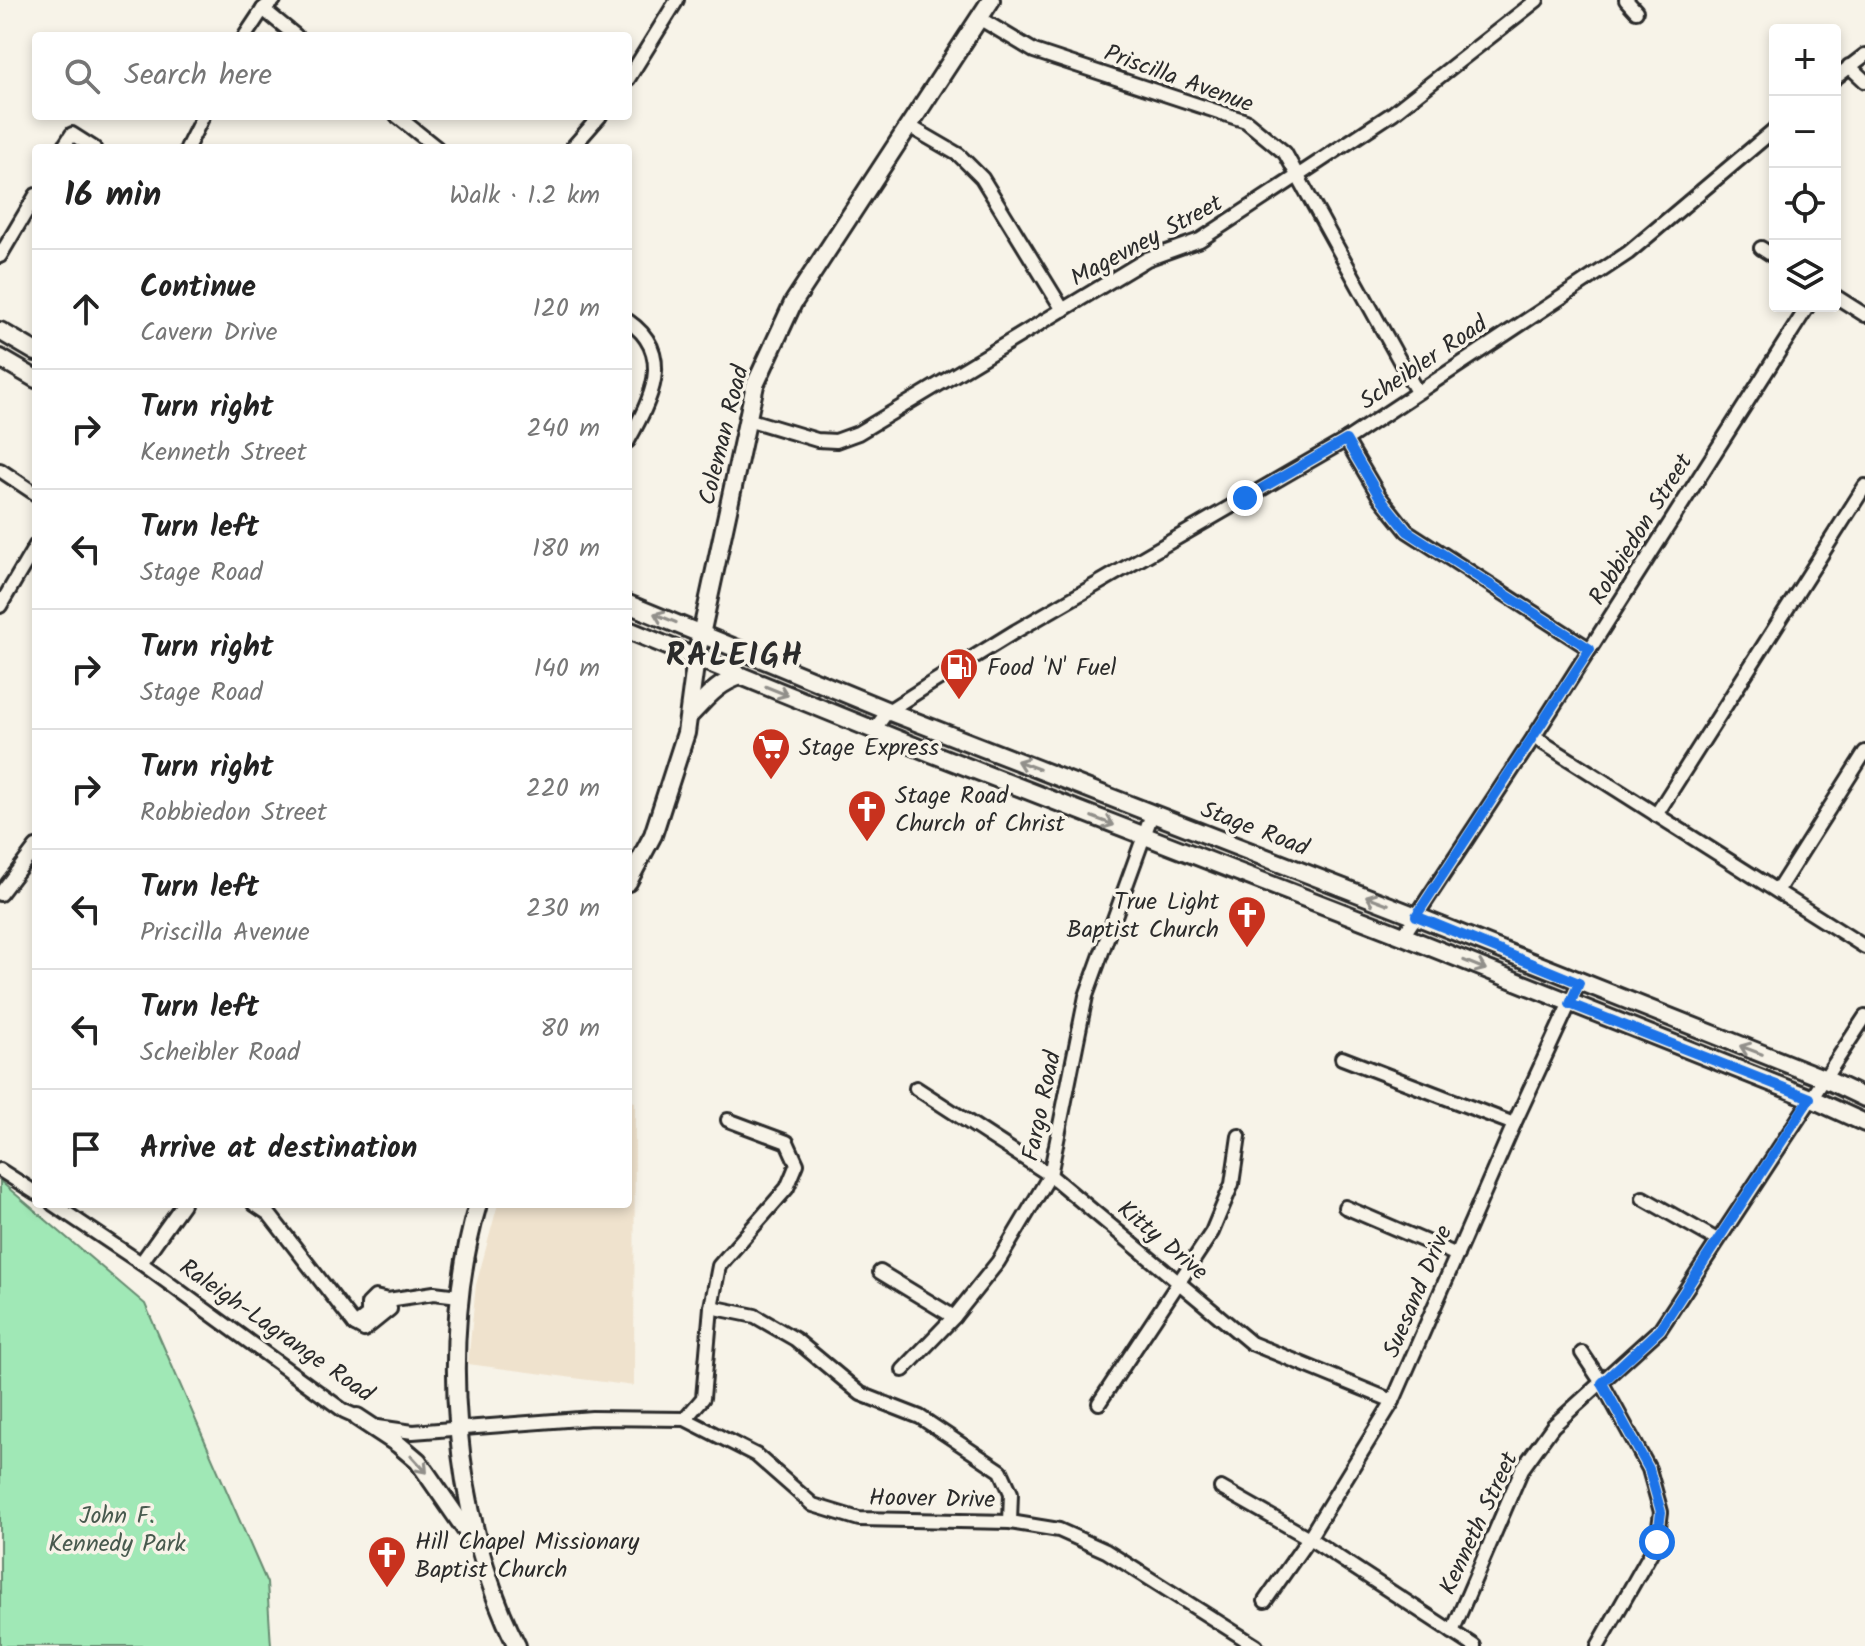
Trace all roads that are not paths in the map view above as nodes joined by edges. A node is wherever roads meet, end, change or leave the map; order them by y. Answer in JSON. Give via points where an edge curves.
{"nodes":[{"id":1,"x":274,"y":0,"type":"edge"},
{"id":2,"x":677,"y":0,"type":"edge"},
{"id":3,"x":991,"y":0,"type":"edge"},
{"id":4,"x":1537,"y":0,"type":"edge"},
{"id":5,"x":1626,"y":0,"type":"edge"},
{"id":6,"x":263,"y":9,"type":"junction"},
{"id":7,"x":1636,"y":11,"type":"dead end"},
{"id":8,"x":979,"y":18,"type":"junction"},
{"id":9,"x":248,"y":32,"type":"edge"},
{"id":10,"x":291,"y":32,"type":"edge"},
{"id":11,"x":1865,"y":55,"type":"edge"},
{"id":12,"x":1849,"y":66,"type":"junction"},
{"id":13,"x":632,"y":73,"type":"edge"},
{"id":14,"x":1841,"y":73,"type":"edge"},
{"id":15,"x":1865,"y":81,"type":"edge"},
{"id":16,"x":201,"y":120,"type":"edge"},
{"id":17,"x":402,"y":120,"type":"edge"},
{"id":18,"x":596,"y":120,"type":"edge"},
{"id":19,"x":909,"y":126,"type":"junction"},
{"id":20,"x":1769,"y":134,"type":"edge"},
{"id":21,"x":66,"y":144,"type":"edge"},
{"id":22,"x":88,"y":144,"type":"edge"},
{"id":23,"x":189,"y":144,"type":"edge"},
{"id":24,"x":432,"y":144,"type":"edge"},
{"id":25,"x":576,"y":144,"type":"edge"},
{"id":26,"x":1296,"y":177,"type":"junction"},
{"id":27,"x":32,"y":202,"type":"edge"},
{"id":28,"x":1761,"y":248,"type":"dead end"},
{"id":29,"x":1769,"y":253,"type":"edge"},
{"id":30,"x":0,"y":256,"type":"edge"},
{"id":31,"x":1841,"y":300,"type":"edge"},
{"id":32,"x":1063,"y":310,"type":"junction"},
{"id":33,"x":1804,"y":312,"type":"edge"},
{"id":34,"x":1865,"y":315,"type":"edge"},
{"id":35,"x":632,"y":324,"type":"edge"},
{"id":36,"x":0,"y":331,"type":"edge"},
{"id":37,"x":32,"y":350,"type":"edge"},
{"id":38,"x":0,"y":358,"type":"edge"},
{"id":39,"x":32,"y":377,"type":"edge"},
{"id":40,"x":1417,"y":392,"type":"junction"},
{"id":41,"x":747,"y":419,"type":"junction"},
{"id":42,"x":632,"y":434,"type":"edge"},
{"id":43,"x":1346,"y":440,"type":"junction"},
{"id":44,"x":0,"y":470,"type":"edge"},
{"id":45,"x":1865,"y":486,"type":"edge"},
{"id":46,"x":32,"y":491,"type":"edge"},
{"id":47,"x":32,"y":552,"type":"edge"},
{"id":48,"x":0,"y":606,"type":"edge"},
{"id":49,"x":632,"y":606,"type":"edge"},
{"id":50,"x":632,"y":632,"type":"edge"},
{"id":51,"x":701,"y":633,"type":"junction"},
{"id":52,"x":1590,"y":649,"type":"junction"},
{"id":53,"x":696,"y":658,"type":"junction"},
{"id":54,"x":741,"y":676,"type":"junction"},
{"id":55,"x":888,"y":711,"type":"junction"},
{"id":56,"x":689,"y":716,"type":"junction"},
{"id":57,"x":874,"y":730,"type":"junction"},
{"id":58,"x":1534,"y":737,"type":"junction"},
{"id":59,"x":1865,"y":752,"type":"edge"},
{"id":60,"x":1152,"y":814,"type":"junction"},
{"id":61,"x":1656,"y":815,"type":"junction"},
{"id":62,"x":1144,"y":837,"type":"junction"},
{"id":63,"x":32,"y":853,"type":"edge"},
{"id":64,"x":632,"y":874,"type":"edge"},
{"id":65,"x":1777,"y":891,"type":"junction"},
{"id":66,"x":0,"y":894,"type":"edge"},
{"id":67,"x":1416,"y":916,"type":"junction"},
{"id":68,"x":1403,"y":936,"type":"junction"},
{"id":69,"x":1865,"y":947,"type":"edge"},
{"id":70,"x":1579,"y":983,"type":"junction"},
{"id":71,"x":1570,"y":1004,"type":"junction"},
{"id":72,"x":1865,"y":1017,"type":"edge"},
{"id":73,"x":1342,"y":1058,"type":"dead end"},
{"id":74,"x":1823,"y":1078,"type":"junction"},
{"id":75,"x":916,"y":1088,"type":"dead end"},
{"id":76,"x":1810,"y":1098,"type":"junction"},
{"id":77,"x":1865,"y":1098,"type":"edge"},
{"id":78,"x":728,"y":1120,"type":"dead end"},
{"id":79,"x":1865,"y":1123,"type":"edge"},
{"id":80,"x":1514,"y":1124,"type":"junction"},
{"id":81,"x":1239,"y":1136,"type":"dead end"},
{"id":82,"x":0,"y":1170,"type":"edge"},
{"id":83,"x":1050,"y":1175,"type":"junction"},
{"id":84,"x":32,"y":1190,"type":"edge"},
{"id":85,"x":1643,"y":1198,"type":"dead end"},
{"id":86,"x":1345,"y":1207,"type":"dead end"},
{"id":87,"x":59,"y":1208,"type":"edge"},
{"id":88,"x":180,"y":1208,"type":"edge"},
{"id":89,"x":260,"y":1208,"type":"edge"},
{"id":90,"x":477,"y":1208,"type":"edge"},
{"id":91,"x":1717,"y":1240,"type":"junction"},
{"id":92,"x":1457,"y":1255,"type":"junction"},
{"id":93,"x":141,"y":1263,"type":"junction"},
{"id":94,"x":880,"y":1272,"type":"dead end"},
{"id":95,"x":1181,"y":1283,"type":"junction"},
{"id":96,"x":459,"y":1296,"type":"junction"},
{"id":97,"x":388,"y":1300,"type":"junction"},
{"id":98,"x":711,"y":1307,"type":"junction"},
{"id":99,"x":954,"y":1317,"type":"junction"},
{"id":100,"x":355,"y":1325,"type":"junction"},
{"id":101,"x":1582,"y":1353,"type":"dead end"},
{"id":102,"x":903,"y":1370,"type":"dead end"},
{"id":103,"x":1602,"y":1383,"type":"junction"},
{"id":104,"x":1393,"y":1401,"type":"junction"},
{"id":105,"x":1099,"y":1403,"type":"dead end"},
{"id":106,"x":357,"y":1417,"type":"junction"},
{"id":107,"x":685,"y":1419,"type":"junction"},
{"id":108,"x":460,"y":1429,"type":"junction"},
{"id":109,"x":1221,"y":1488,"type":"dead end"},
{"id":110,"x":1010,"y":1522,"type":"junction"},
{"id":111,"x":1309,"y":1538,"type":"junction"},
{"id":112,"x":481,"y":1551,"type":"junction"},
{"id":113,"x":1265,"y":1601,"type":"dead end"},
{"id":114,"x":1452,"y":1632,"type":"junction"},
{"id":115,"x":517,"y":1646,"type":"edge"},
{"id":116,"x":1256,"y":1646,"type":"edge"},
{"id":117,"x":1474,"y":1646,"type":"edge"},
{"id":118,"x":1598,"y":1646,"type":"edge"}],
"edges":[{"from":1,"to":6,"type":"street"},
{"from":2,"to":13,"type":"street"},
{"from":3,"to":8,"type":"main road","name":"Coleman Road"},
{"from":4,"to":26,"type":"street","name":"Magevney Street","via":[[1393,113]]},
{"from":5,"to":7,"type":"street"},
{"from":6,"to":9,"type":"street"},
{"from":6,"to":10,"type":"street"},
{"from":8,"to":19,"type":"main road","name":"Coleman Road"},
{"from":8,"to":26,"type":"street","name":"Priscilla Avenue","via":[[1034,51],[1246,121],[1285,153]]},
{"from":11,"to":12,"type":"street"},
{"from":12,"to":14,"type":"street"},
{"from":12,"to":15,"type":"street"},
{"from":16,"to":23,"type":"street"},
{"from":17,"to":24,"type":"street"},
{"from":18,"to":25,"type":"street"},
{"from":19,"to":32,"type":"street","via":[[959,155],[982,178]]},
{"from":19,"to":41,"type":"main road","name":"Coleman Road","via":[[793,303],[755,385]]},
{"from":20,"to":40,"type":"street","name":"Scheibler Road","via":[[1628,253]]},
{"from":21,"to":22,"type":"street","via":[[72,134]]},
{"from":26,"to":32,"type":"street","name":"Magevney Street","via":[[1200,240],[1147,259]]},
{"from":26,"to":40,"type":"street","name":"Priscilla Avenue"},
{"from":27,"to":30,"type":"street"},
{"from":28,"to":29,"type":"street"},
{"from":31,"to":34,"type":"street"},
{"from":32,"to":41,"type":"street","name":"Magevney Street","via":[[858,433],[836,441]]},
{"from":33,"to":52,"type":"street","name":"Robbiedon Street"},
{"from":35,"to":42,"type":"street","via":[[654,353],[656,379]]},
{"from":36,"to":37,"type":"main road"},
{"from":38,"to":39,"type":"main road"},
{"from":40,"to":43,"type":"street","name":"Scheibler Road"},
{"from":41,"to":51,"type":"main road","name":"Coleman Road"},
{"from":43,"to":52,"type":"street","via":[[1407,531]]},
{"from":43,"to":55,"type":"street","name":"Scheibler Road"},
{"from":44,"to":46,"type":"street"},
{"from":45,"to":61,"type":"street"},
{"from":47,"to":48,"type":"street"},
{"from":51,"to":49,"type":"main road","name":"Stage Road","one_way":true},
{"from":50,"to":53,"type":"main road","name":"Stage Road"},
{"from":51,"to":53,"type":"main road","name":"Coleman Road"},
{"from":51,"to":55,"type":"main road","name":"Stage Road"},
{"from":52,"to":58,"type":"street","name":"Robbiedon Street"},
{"from":53,"to":54,"type":"main road","name":"Stage Road"},
{"from":53,"to":56,"type":"main road","name":"Coleman Road"},
{"from":54,"to":56,"type":"main road","via":[[716,687]]},
{"from":54,"to":57,"type":"main road","name":"Stage Road","one_way":true},
{"from":55,"to":57,"type":"street","name":"Scheibler Road"},
{"from":60,"to":55,"type":"main road","name":"Stage Road","one_way":true},
{"from":56,"to":64,"type":"main road","name":"Coleman Road","via":[[673,780]]},
{"from":57,"to":62,"type":"main road","name":"Stage Road","one_way":true},
{"from":58,"to":61,"type":"street"},
{"from":58,"to":67,"type":"street","name":"Robbiedon Street"},
{"from":59,"to":65,"type":"street"},
{"from":60,"to":62,"type":"street","name":"Fargo Road"},
{"from":67,"to":60,"type":"main road","name":"Stage Road","one_way":true},
{"from":61,"to":65,"type":"street"},
{"from":62,"to":68,"type":"main road","name":"Stage Road"},
{"from":62,"to":83,"type":"street","name":"Fargo Road","via":[[1086,996]]},
{"from":63,"to":66,"type":"street"},
{"from":65,"to":69,"type":"street"},
{"from":67,"to":68,"type":"street","name":"Robbiedon Street"},
{"from":67,"to":70,"type":"main road","name":"Stage Road"},
{"from":68,"to":71,"type":"main road","name":"Stage Road","one_way":true},
{"from":70,"to":71,"type":"street","name":"Suesand Drive"},
{"from":74,"to":70,"type":"main road","name":"Stage Road","one_way":true},
{"from":71,"to":76,"type":"main road","name":"Stage Road"},
{"from":71,"to":80,"type":"street","name":"Suesand Drive"},
{"from":72,"to":74,"type":"street","name":"Kenneth Street"},
{"from":73,"to":80,"type":"street"},
{"from":74,"to":76,"type":"street","name":"Kenneth Street"},
{"from":74,"to":77,"type":"main road","name":"Stage Road"},
{"from":75,"to":83,"type":"street","name":"Kitty Drive"},
{"from":76,"to":79,"type":"main road","name":"Stage Road"},
{"from":76,"to":91,"type":"street","name":"Kenneth Street"},
{"from":78,"to":98,"type":"street","via":[[787,1142],[797,1164],[787,1188],[719,1266]]},
{"from":80,"to":92,"type":"street","name":"Suesand Drive"},
{"from":81,"to":95,"type":"street","via":[[1232,1184],[1212,1232]]},
{"from":82,"to":84,"type":"street"},
{"from":83,"to":95,"type":"street","name":"Kitty Drive"},
{"from":83,"to":99,"type":"street","name":"Fargo Road","via":[[998,1262]]},
{"from":85,"to":91,"type":"street"},
{"from":86,"to":92,"type":"street"},
{"from":87,"to":93,"type":"street","name":"Raleigh-Lagrange Road"},
{"from":88,"to":93,"type":"street"},
{"from":89,"to":100,"type":"street"},
{"from":90,"to":96,"type":"main road"},
{"from":91,"to":103,"type":"street","name":"Kenneth Street","via":[[1660,1329]]},
{"from":92,"to":104,"type":"street","name":"Suesand Drive"},
{"from":93,"to":106,"type":"street","name":"Raleigh-Lagrange Road"},
{"from":94,"to":99,"type":"street"},
{"from":95,"to":104,"type":"street","name":"Kitty Drive","via":[[1251,1343]]},
{"from":95,"to":105,"type":"street"},
{"from":96,"to":97,"type":"street","via":[[434,1293]]},
{"from":96,"to":108,"type":"main road"},
{"from":97,"to":100,"type":"street","via":[[375,1297],[368,1315]]},
{"from":97,"to":100,"type":"street","via":[[390,1309],[375,1322],[364,1330]]},
{"from":98,"to":107,"type":"street","via":[[703,1398]]},
{"from":98,"to":110,"type":"street","via":[[755,1316],[795,1339],[861,1394],[920,1417],[1001,1471],[1011,1493]]},
{"from":99,"to":102,"type":"street","name":"Fargo Road"},
{"from":101,"to":103,"type":"street"},
{"from":103,"to":114,"type":"street","name":"Kenneth Street","via":[[1553,1426],[1522,1469]]},
{"from":103,"to":118,"type":"street","via":[[1649,1469],[1661,1512],[1657,1542]]},
{"from":104,"to":111,"type":"street","name":"Suesand Drive"},
{"from":106,"to":108,"type":"street","name":"Raleigh-Lagrange Road","via":[[383,1430]]},
{"from":106,"to":112,"type":"main road","one_way":true,"via":[[418,1461]]},
{"from":107,"to":108,"type":"street","name":"Hoover Drive","via":[[592,1418]]},
{"from":107,"to":110,"type":"street","name":"Hoover Drive","via":[[756,1455],[813,1505],[859,1519]]},
{"from":108,"to":112,"type":"main road","via":[[470,1513]]},
{"from":109,"to":111,"type":"street"},
{"from":110,"to":116,"type":"street","name":"Hoover Drive","via":[[1059,1530],[1106,1551]]},
{"from":111,"to":113,"type":"street","name":"Suesand Drive"},
{"from":111,"to":114,"type":"street"},
{"from":112,"to":115,"type":"main road","via":[[500,1613]]},
{"from":114,"to":117,"type":"street"}]}
